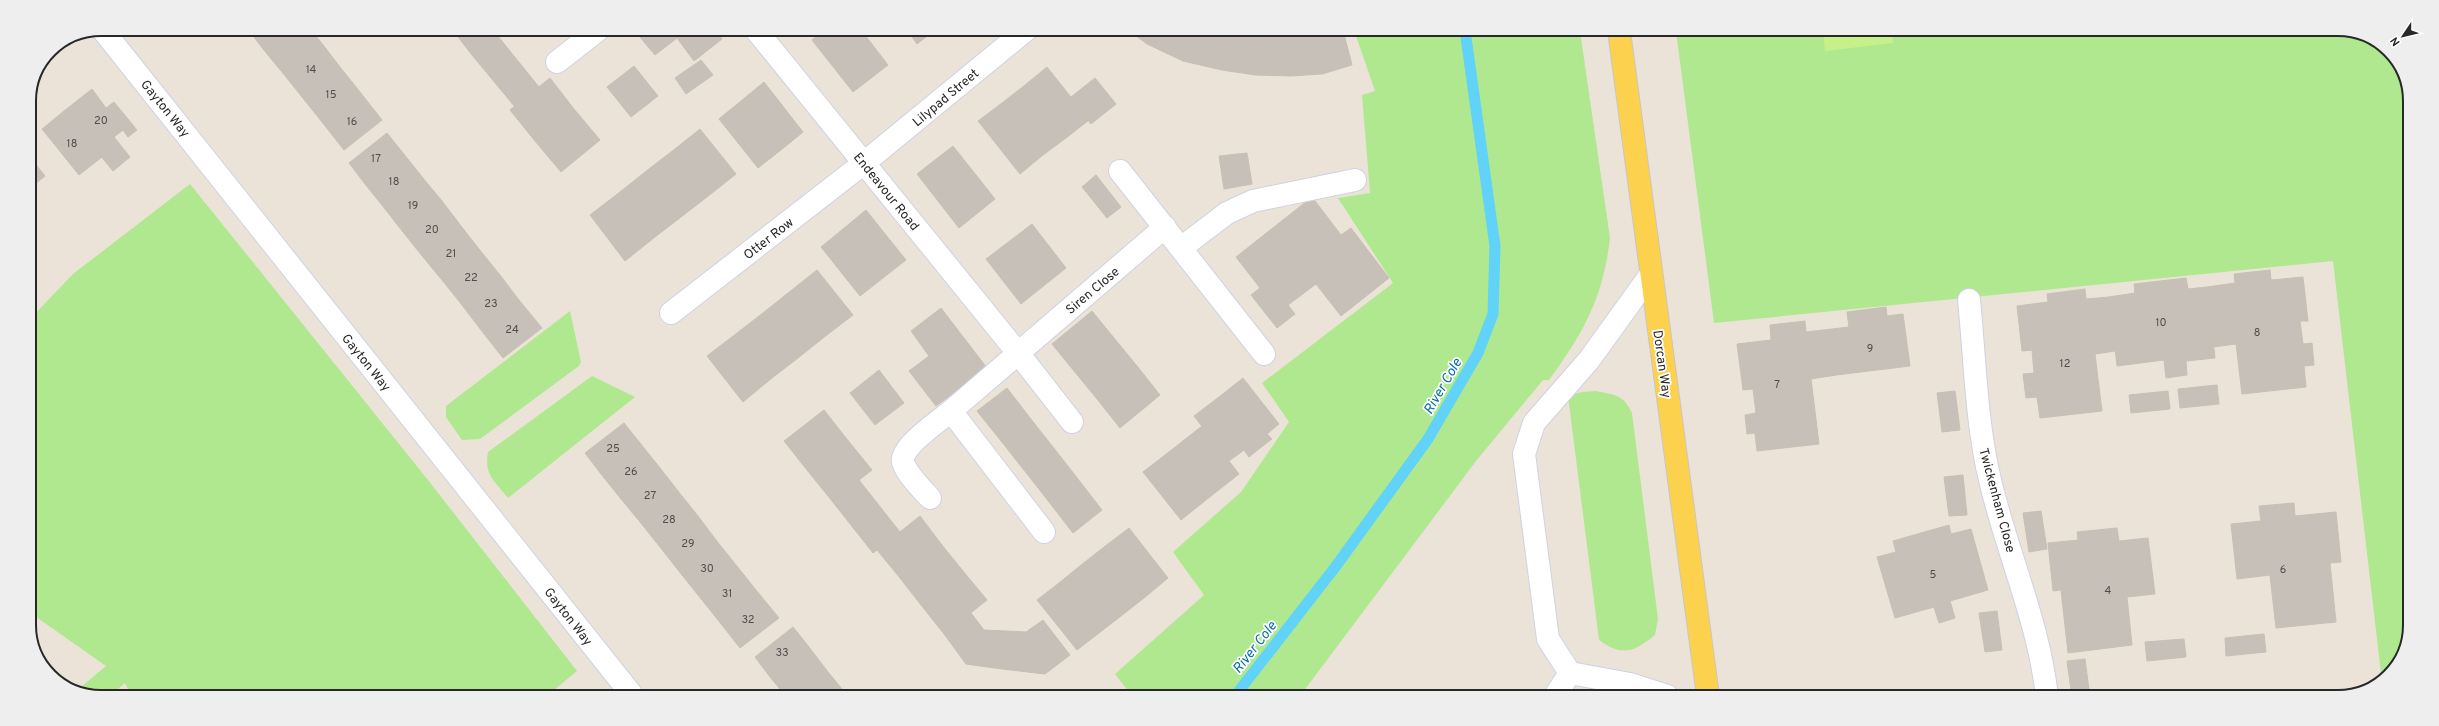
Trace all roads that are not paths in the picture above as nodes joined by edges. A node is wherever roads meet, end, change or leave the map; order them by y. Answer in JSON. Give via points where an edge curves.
{"nodes":[{"id":1,"x":108,"y":36,"type":"edge"},
{"id":2,"x":590,"y":36,"type":"edge"},
{"id":3,"x":761,"y":36,"type":"edge"},
{"id":4,"x":1019,"y":36,"type":"edge"},
{"id":5,"x":1620,"y":36,"type":"edge"},
{"id":6,"x":557,"y":62,"type":"dead end"},
{"id":7,"x":864,"y":163,"type":"junction"},
{"id":8,"x":1120,"y":171,"type":"dead end"},
{"id":9,"x":1355,"y":180,"type":"dead end"},
{"id":10,"x":1165,"y":227,"type":"junction"},
{"id":11,"x":1181,"y":248,"type":"junction"},
{"id":12,"x":1651,"y":274,"type":"junction"},
{"id":13,"x":1969,"y":300,"type":"dead end"},
{"id":14,"x":671,"y":314,"type":"dead end"},
{"id":15,"x":1018,"y":353,"type":"junction"},
{"id":16,"x":1264,"y":354,"type":"dead end"},
{"id":17,"x":951,"y":411,"type":"junction"},
{"id":18,"x":1072,"y":422,"type":"dead end"},
{"id":19,"x":930,"y":498,"type":"dead end"},
{"id":20,"x":1044,"y":532,"type":"dead end"},
{"id":21,"x":1570,"y":673,"type":"junction"},
{"id":22,"x":628,"y":690,"type":"edge"},
{"id":23,"x":1559,"y":690,"type":"edge"},
{"id":24,"x":1648,"y":690,"type":"edge"},
{"id":25,"x":1707,"y":690,"type":"edge"},
{"id":26,"x":2046,"y":690,"type":"edge"}],
"edges":[{"from":1,"to":22,"type":"street","name":"Gayton Way"},
{"from":2,"to":6,"type":"street"},
{"from":3,"to":7,"type":"street","name":"Endeavour Road"},
{"from":4,"to":7,"type":"street","name":"Lilypad Street"},
{"from":5,"to":12,"type":"main road","name":"Dorcan Way"},
{"from":7,"to":14,"type":"street","name":"Otter Row"},
{"from":7,"to":15,"type":"street","name":"Endeavour Road"},
{"from":8,"to":10,"type":"street"},
{"from":9,"to":11,"type":"street","via":[[1253,201],[1227,213]]},
{"from":10,"to":11,"type":"street"},
{"from":10,"to":15,"type":"street","name":"Siren Close"},
{"from":11,"to":16,"type":"street"},
{"from":12,"to":21,"type":"street","via":[[1589,360],[1534,423],[1524,454],[1548,639]]},
{"from":12,"to":25,"type":"main road","name":"Dorcan Way"},
{"from":13,"to":26,"type":"street","name":"Twickenham Close","via":[[1983,442],[1990,480],[2036,636]]},
{"from":15,"to":17,"type":"street"},
{"from":15,"to":18,"type":"street","name":"Endeavour Road"},
{"from":17,"to":19,"type":"street","via":[[904,454],[903,462],[908,471]]},
{"from":17,"to":20,"type":"street"},
{"from":21,"to":23,"type":"street"},
{"from":21,"to":24,"type":"street"}]}
